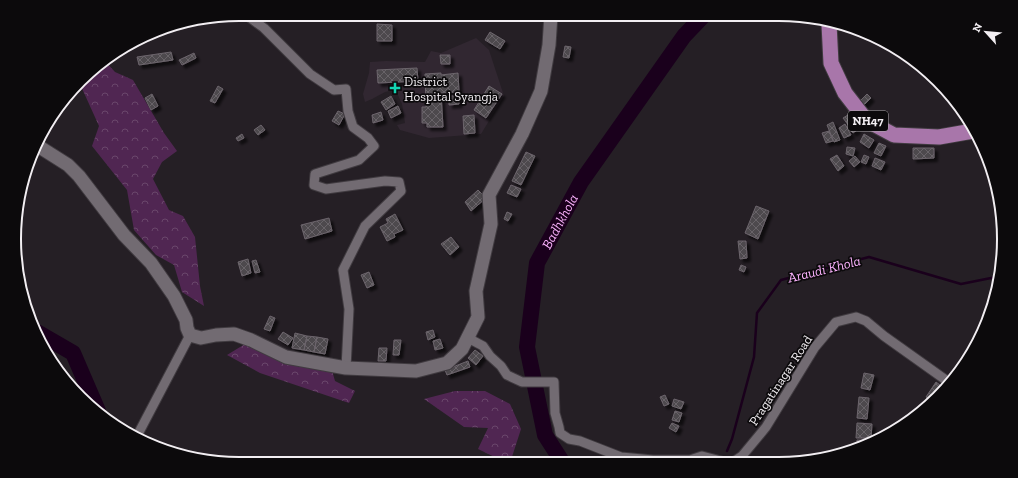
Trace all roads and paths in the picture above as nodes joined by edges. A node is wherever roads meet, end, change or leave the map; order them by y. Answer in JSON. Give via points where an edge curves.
{"nodes":[{"id":1,"x":254,"y":21,"type":"edge"},
{"id":2,"x":551,"y":21,"type":"edge"},
{"id":3,"x":829,"y":27,"type":"edge"},
{"id":4,"x":969,"y":132,"type":"edge"},
{"id":5,"x":41,"y":148,"type":"edge"},
{"id":6,"x":189,"y":338,"type":"junction"},
{"id":7,"x":468,"y":338,"type":"junction"},
{"id":8,"x":346,"y":368,"type":"junction"},
{"id":9,"x":946,"y":380,"type":"edge"},
{"id":10,"x":139,"y":433,"type":"edge"},
{"id":11,"x":621,"y":457,"type":"edge"},
{"id":12,"x":740,"y":457,"type":"edge"}],
"edges":[{"from":1,"to":8,"type":"street","via":[[310,74],[334,90],[346,89],[352,126],[374,146],[359,160],[315,174],[314,185],[326,188],[385,181],[399,182],[401,192],[365,226],[343,270],[348,309]]},
{"from":2,"to":7,"type":"main road","via":[[541,91],[522,134],[489,195],[491,224],[476,291],[478,317]]},
{"from":3,"to":4,"type":"highway","number":"NH47","via":[[831,63],[845,93],[866,120],[894,135],[939,137]]},
{"from":5,"to":6,"type":"main road","via":[[68,165],[79,176],[124,235],[151,263],[174,296],[186,320]]},
{"from":6,"to":8,"type":"main road","via":[[234,334],[286,357]]},
{"from":6,"to":10,"type":"street"},
{"from":7,"to":8,"type":"main road","via":[[462,349],[447,363],[416,371]]},
{"from":7,"to":11,"type":"street","via":[[483,346],[507,375],[522,382],[554,382],[555,413],[560,433],[568,439]]},
{"from":9,"to":12,"type":"street","name":"Pragatinagar Road","via":[[866,321],[856,317],[836,322],[814,348],[766,426]]}]}
